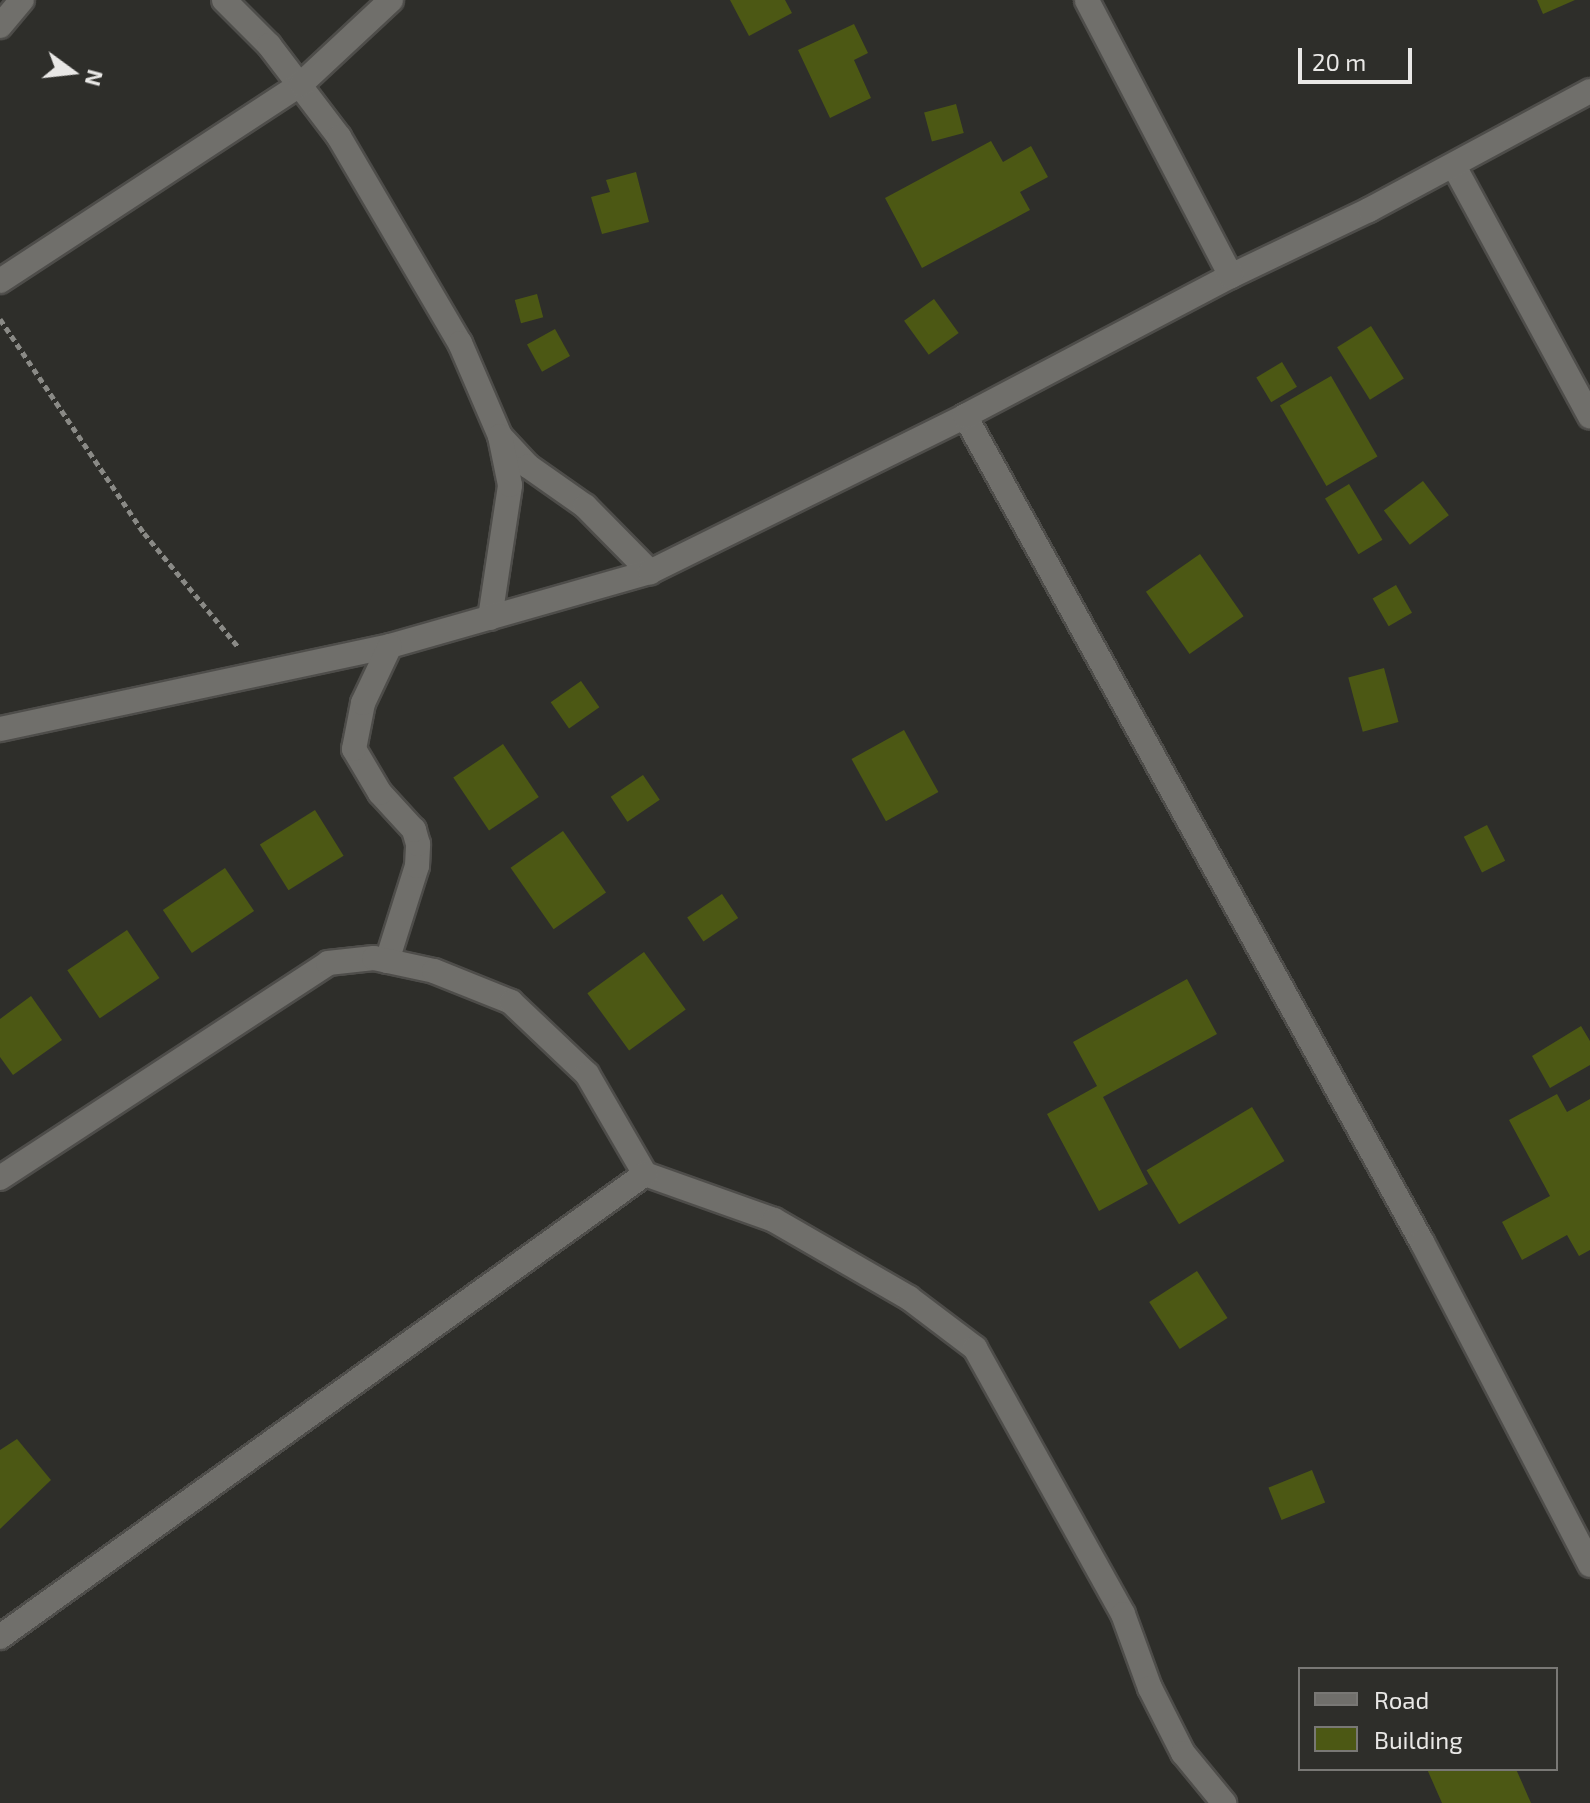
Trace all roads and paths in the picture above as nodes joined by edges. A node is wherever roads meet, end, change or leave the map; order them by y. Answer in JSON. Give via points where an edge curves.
{"nodes":[{"id":1,"x":22,"y":0,"type":"edge"},
{"id":2,"x":224,"y":0,"type":"edge"},
{"id":3,"x":391,"y":0,"type":"edge"},
{"id":4,"x":1087,"y":0,"type":"edge"},
{"id":5,"x":0,"y":26,"type":"edge"},
{"id":6,"x":301,"y":84,"type":"junction"},
{"id":7,"x":1590,"y":91,"type":"edge"},
{"id":8,"x":1454,"y":166,"type":"junction"},
{"id":9,"x":1231,"y":276,"type":"junction"},
{"id":10,"x":0,"y":281,"type":"edge"},
{"id":11,"x":0,"y":319,"type":"edge"},
{"id":12,"x":965,"y":416,"type":"junction"},
{"id":13,"x":1590,"y":417,"type":"edge"},
{"id":14,"x":500,"y":436,"type":"junction"},
{"id":15,"x":650,"y":572,"type":"junction"},
{"id":16,"x":490,"y":618,"type":"junction"},
{"id":17,"x":390,"y":646,"type":"junction"},
{"id":18,"x":262,"y":676,"type":"junction"},
{"id":19,"x":0,"y":729,"type":"edge"},
{"id":20,"x":387,"y":961,"type":"junction"},
{"id":21,"x":645,"y":1174,"type":"junction"},
{"id":22,"x":0,"y":1178,"type":"edge"},
{"id":23,"x":1590,"y":1565,"type":"edge"},
{"id":24,"x":0,"y":1637,"type":"edge"},
{"id":25,"x":1224,"y":1803,"type":"edge"}],
"edges":[{"from":1,"to":5,"type":"street"},
{"from":2,"to":6,"type":"street"},
{"from":3,"to":6,"type":"street"},
{"from":4,"to":9,"type":"street"},
{"from":6,"to":10,"type":"street"},
{"from":6,"to":14,"type":"street","via":[[393,224],[460,343]]},
{"from":7,"to":8,"type":"street"},
{"from":8,"to":9,"type":"street"},
{"from":8,"to":13,"type":"street"},
{"from":9,"to":12,"type":"street"},
{"from":11,"to":18,"type":"path","via":[[144,533]]},
{"from":12,"to":15,"type":"street"},
{"from":12,"to":23,"type":"street","via":[[1422,1242]]},
{"from":14,"to":15,"type":"street","via":[[528,466],[585,506]]},
{"from":14,"to":16,"type":"street","via":[[510,485]]},
{"from":15,"to":16,"type":"street"},
{"from":16,"to":17,"type":"street"},
{"from":17,"to":18,"type":"street"},
{"from":17,"to":20,"type":"street","via":[[363,703],[354,749],[380,793],[414,830],[418,844],[417,866]]},
{"from":18,"to":19,"type":"street"},
{"from":20,"to":21,"type":"street","via":[[434,971],[511,1002],[587,1074]]},
{"from":20,"to":22,"type":"street","via":[[328,963]]},
{"from":21,"to":24,"type":"street"},
{"from":21,"to":25,"type":"street","via":[[774,1220],[909,1298],[975,1348],[1123,1614],[1150,1688],[1183,1753]]}]}
